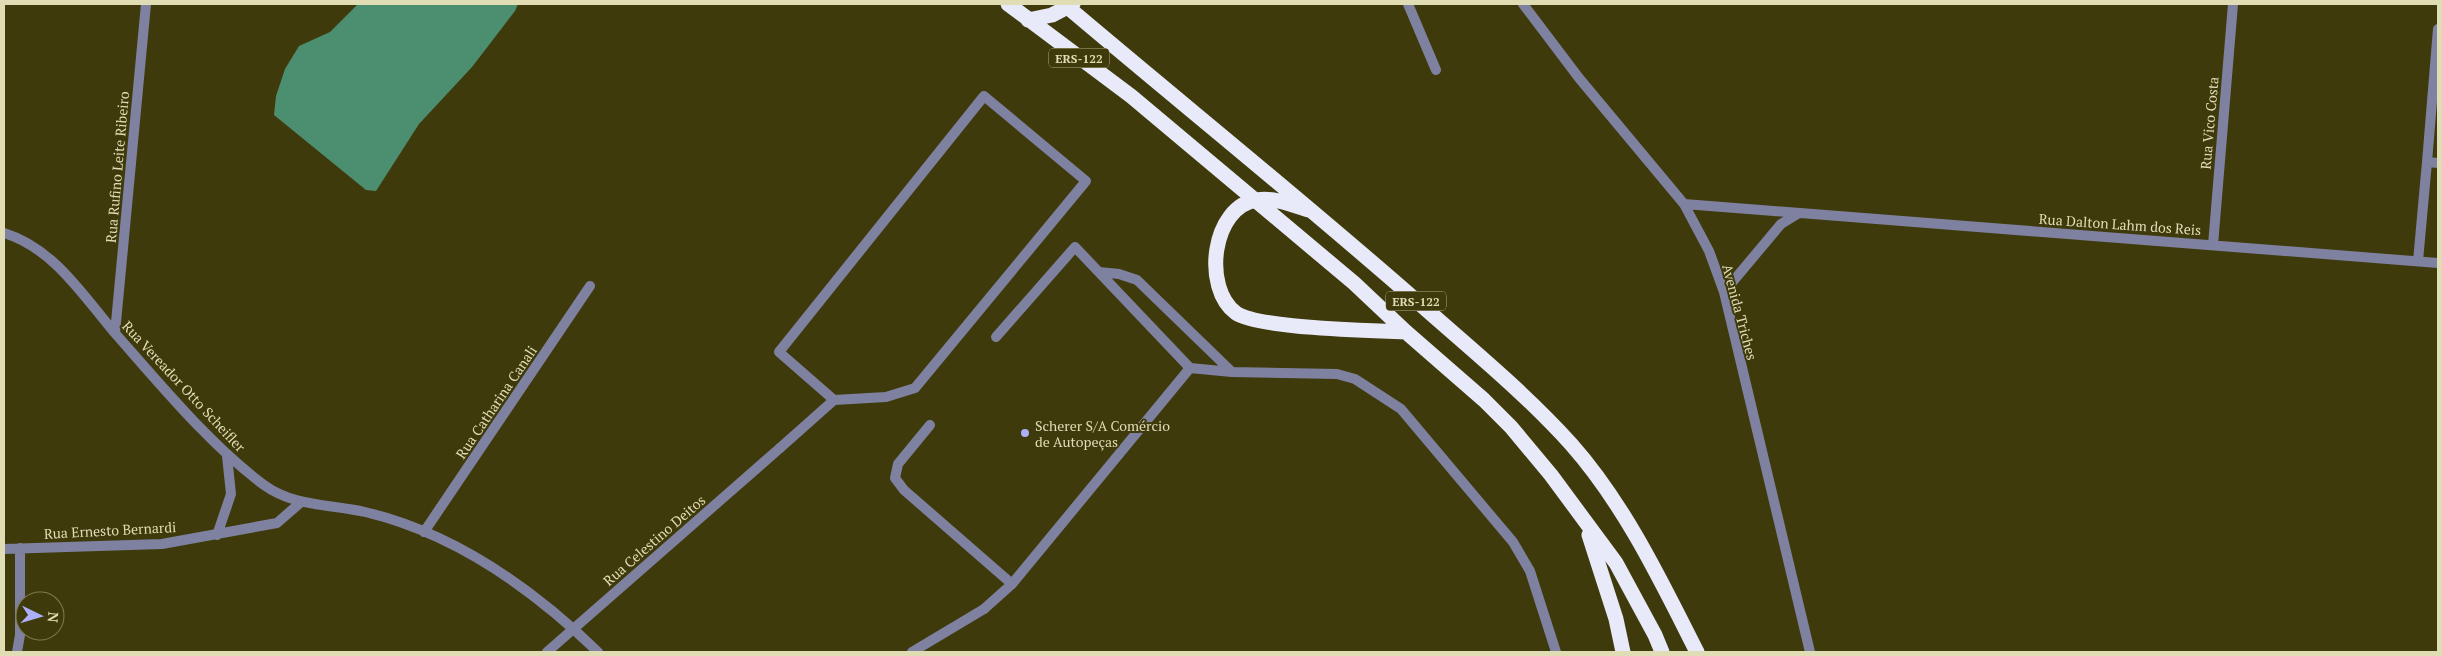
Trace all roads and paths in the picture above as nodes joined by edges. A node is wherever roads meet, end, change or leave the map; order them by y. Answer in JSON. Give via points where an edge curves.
{"nodes":[{"id":1,"x":146,"y":4,"type":"edge"},
{"id":2,"x":1008,"y":4,"type":"edge"},
{"id":3,"x":1408,"y":4,"type":"edge"},
{"id":4,"x":1523,"y":4,"type":"edge"},
{"id":5,"x":2233,"y":4,"type":"edge"},
{"id":6,"x":1068,"y":5,"type":"edge"},
{"id":7,"x":1028,"y":20,"type":"junction"},
{"id":8,"x":2438,"y":29,"type":"edge"},
{"id":9,"x":1436,"y":70,"type":"dead end"},
{"id":10,"x":2427,"y":162,"type":"junction"},
{"id":11,"x":2438,"y":163,"type":"edge"},
{"id":12,"x":1254,"y":200,"type":"junction"},
{"id":13,"x":1684,"y":204,"type":"junction"},
{"id":14,"x":1315,"y":212,"type":"junction"},
{"id":15,"x":1799,"y":213,"type":"junction"},
{"id":16,"x":4,"y":233,"type":"edge"},
{"id":17,"x":2213,"y":245,"type":"junction"},
{"id":18,"x":2418,"y":261,"type":"junction"},
{"id":19,"x":2438,"y":263,"type":"edge"},
{"id":20,"x":1099,"y":272,"type":"junction"},
{"id":21,"x":590,"y":286,"type":"dead end"},
{"id":22,"x":1724,"y":292,"type":"junction"},
{"id":23,"x":1406,"y":332,"type":"junction"},
{"id":24,"x":115,"y":333,"type":"junction"},
{"id":25,"x":996,"y":337,"type":"dead end"},
{"id":26,"x":1190,"y":368,"type":"junction"},
{"id":27,"x":1232,"y":372,"type":"junction"},
{"id":28,"x":834,"y":400,"type":"junction"},
{"id":29,"x":930,"y":425,"type":"dead end"},
{"id":30,"x":227,"y":456,"type":"junction"},
{"id":31,"x":300,"y":503,"type":"junction"},
{"id":32,"x":1586,"y":524,"type":"junction"},
{"id":33,"x":424,"y":532,"type":"junction"},
{"id":34,"x":217,"y":535,"type":"junction"},
{"id":35,"x":20,"y":548,"type":"junction"},
{"id":36,"x":4,"y":549,"type":"edge"},
{"id":37,"x":1012,"y":584,"type":"junction"},
{"id":38,"x":574,"y":629,"type":"junction"},
{"id":39,"x":17,"y":652,"type":"edge"},
{"id":40,"x":546,"y":652,"type":"edge"},
{"id":41,"x":598,"y":652,"type":"edge"},
{"id":42,"x":912,"y":652,"type":"edge"},
{"id":43,"x":1556,"y":652,"type":"edge"},
{"id":44,"x":1623,"y":652,"type":"edge"},
{"id":45,"x":1662,"y":652,"type":"edge"},
{"id":46,"x":1697,"y":652,"type":"edge"},
{"id":47,"x":1810,"y":652,"type":"edge"}],
"edges":[{"from":1,"to":24,"type":"street","name":"Rua Rufino Leite Ribeiro"},
{"from":2,"to":7,"type":"highway","number":"ERS-122"},
{"from":3,"to":9,"type":"street"},
{"from":4,"to":13,"type":"street","name":"Avenida Triches","via":[[1579,78]]},
{"from":5,"to":17,"type":"street","name":"Rua Vico Costa"},
{"from":6,"to":7,"type":"highway","via":[[1052,15]]},
{"from":6,"to":14,"type":"highway","number":"ERS-122"},
{"from":7,"to":12,"type":"highway","number":"ERS-122","via":[[1131,96]]},
{"from":8,"to":10,"type":"street"},
{"from":10,"to":11,"type":"street"},
{"from":10,"to":18,"type":"street"},
{"from":12,"to":14,"type":"highway","via":[[1279,201]]},
{"from":12,"to":23,"type":"highway","number":"ERS-122","via":[[1354,283]]},
{"from":12,"to":23,"type":"highway","via":[[1232,213],[1218,240],[1215,274],[1223,298],[1236,313],[1262,322]]},
{"from":13,"to":15,"type":"street","name":"Rua Dalton Lahm dos Reis"},
{"from":13,"to":22,"type":"street","name":"Avenida Triches","via":[[1709,251]]},
{"from":14,"to":46,"type":"highway","number":"ERS-122","via":[[1482,358],[1572,445],[1636,538]]},
{"from":15,"to":17,"type":"street","name":"Rua Dalton Lahm dos Reis"},
{"from":15,"to":22,"type":"street","via":[[1781,224]]},
{"from":16,"to":24,"type":"street","name":"Rua Vereador Otto Scheifler","via":[[38,249],[64,272]]},
{"from":17,"to":18,"type":"street","name":"Rua Dalton Lahm dos Reis"},
{"from":18,"to":19,"type":"street","name":"Rua Dalton Lahm dos Reis"},
{"from":20,"to":25,"type":"street","via":[[1075,247]]},
{"from":20,"to":26,"type":"street"},
{"from":20,"to":27,"type":"street","via":[[1137,280]]},
{"from":21,"to":33,"type":"street","name":"Rua Catharina Canali"},
{"from":22,"to":47,"type":"street","name":"Avenida Triches"},
{"from":23,"to":32,"type":"highway","number":"ERS-122","via":[[1511,427]]},
{"from":24,"to":30,"type":"street","name":"Rua Vereador Otto Scheifler"},
{"from":26,"to":27,"type":"street"},
{"from":26,"to":37,"type":"street"},
{"from":27,"to":43,"type":"street","via":[[1337,374],[1355,379],[1401,409],[1513,542],[1530,571]]},
{"from":28,"to":28,"type":"street","via":[[886,397],[915,388],[1086,182],[984,96],[779,352]]},
{"from":28,"to":38,"type":"street","name":"Rua Celestino Deitos"},
{"from":29,"to":37,"type":"street","via":[[898,464],[894,478]]},
{"from":30,"to":31,"type":"street","name":"Rua Vereador Otto Scheifler","via":[[266,487]]},
{"from":30,"to":34,"type":"street","via":[[231,494]]},
{"from":31,"to":33,"type":"street","name":"Rua Vereador Otto Scheifler","via":[[365,512]]},
{"from":31,"to":34,"type":"street","name":"Rua Ernesto Bernardi","via":[[277,523]]},
{"from":32,"to":44,"type":"highway"},
{"from":32,"to":45,"type":"highway","number":"ERS-122","via":[[1616,563]]},
{"from":33,"to":38,"type":"street","name":"Rua Vereador Otto Scheifler","via":[[475,556],[516,583]]},
{"from":34,"to":35,"type":"street","name":"Rua Ernesto Bernardi","via":[[162,544]]},
{"from":35,"to":36,"type":"street","name":"Rua Ernesto Bernardi"},
{"from":35,"to":39,"type":"street","via":[[20,635]]},
{"from":37,"to":42,"type":"street","via":[[984,609]]},
{"from":38,"to":40,"type":"street","name":"Rua Celestino Deitos"},
{"from":38,"to":41,"type":"street","name":"Rua Vereador Otto Scheifler"}]}
